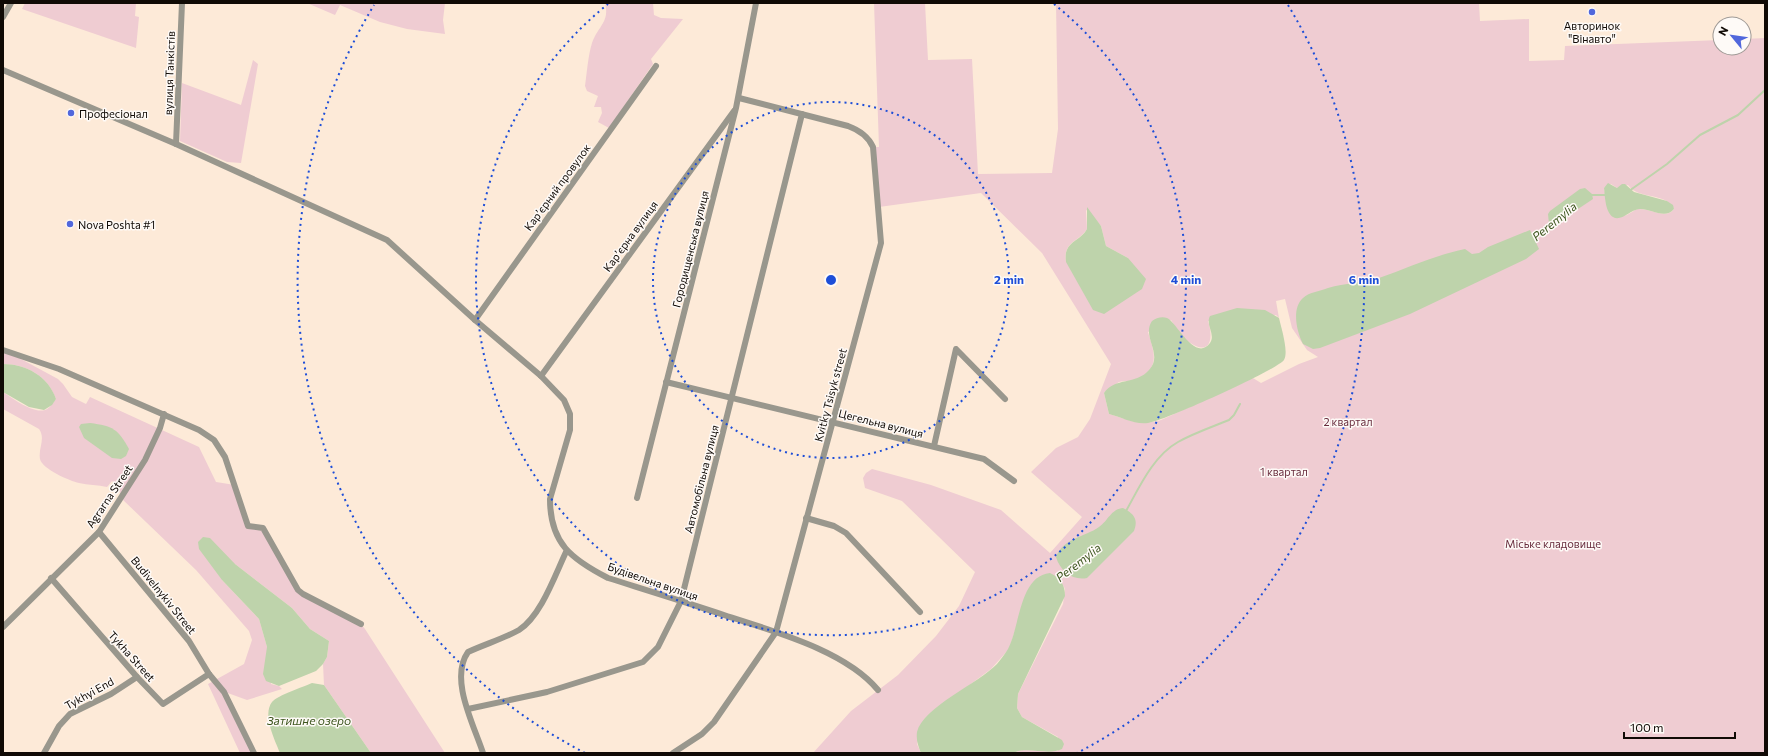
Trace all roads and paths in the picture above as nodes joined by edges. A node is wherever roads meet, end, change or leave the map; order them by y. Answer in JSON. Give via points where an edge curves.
{"nodes":[{"id":1,"x":11,"y":3,"type":"edge"},
{"id":2,"x":182,"y":3,"type":"edge"},
{"id":3,"x":756,"y":3,"type":"edge"},
{"id":4,"x":3,"y":17,"type":"edge"},
{"id":5,"x":656,"y":66,"type":"dead end"},
{"id":6,"x":3,"y":70,"type":"edge"},
{"id":7,"x":739,"y":98,"type":"junction"},
{"id":8,"x":736,"y":108,"type":"junction"},
{"id":9,"x":802,"y":114,"type":"junction"},
{"id":10,"x":176,"y":144,"type":"junction"},
{"id":11,"x":475,"y":320,"type":"junction"},
{"id":12,"x":3,"y":350,"type":"edge"},
{"id":13,"x":541,"y":376,"type":"junction"},
{"id":14,"x":666,"y":382,"type":"junction"},
{"id":15,"x":732,"y":398,"type":"junction"},
{"id":16,"x":1006,"y":399,"type":"dead end"},
{"id":17,"x":164,"y":414,"type":"junction"},
{"id":18,"x":833,"y":422,"type":"junction"},
{"id":19,"x":934,"y":446,"type":"junction"},
{"id":20,"x":1014,"y":481,"type":"dead end"},
{"id":21,"x":637,"y":498,"type":"dead end"},
{"id":22,"x":806,"y":518,"type":"junction"},
{"id":23,"x":99,"y":532,"type":"junction"},
{"id":24,"x":566,"y":552,"type":"junction"},
{"id":25,"x":51,"y":578,"type":"junction"},
{"id":26,"x":681,"y":601,"type":"junction"},
{"id":27,"x":920,"y":612,"type":"dead end"},
{"id":28,"x":361,"y":624,"type":"dead end"},
{"id":29,"x":3,"y":628,"type":"edge"},
{"id":30,"x":776,"y":632,"type":"junction"},
{"id":31,"x":209,"y":674,"type":"junction"},
{"id":32,"x":138,"y":677,"type":"junction"},
{"id":33,"x":878,"y":690,"type":"dead end"},
{"id":34,"x":468,"y":709,"type":"junction"},
{"id":35,"x":44,"y":753,"type":"edge"},
{"id":36,"x":254,"y":753,"type":"edge"},
{"id":37,"x":483,"y":753,"type":"edge"},
{"id":38,"x":673,"y":753,"type":"edge"}],
"edges":[{"from":1,"to":4,"type":"street"},
{"from":2,"to":10,"type":"street","name":"вулиця Танкістів"},
{"from":3,"to":7,"type":"street","name":"Городищенська вулиця"},
{"from":5,"to":11,"type":"street","name":"Карʼєрний провулок"},
{"from":6,"to":10,"type":"street","name":"Будівельна вулиця"},
{"from":7,"to":8,"type":"street","name":"Городищенська вулиця"},
{"from":7,"to":9,"type":"street","name":"Kvitky Tsisyk street"},
{"from":8,"to":13,"type":"street","name":"Карʼєрна вулиця"},
{"from":8,"to":14,"type":"street","name":"Городищенська вулиця"},
{"from":9,"to":15,"type":"street","name":"Автомобільна вулиця"},
{"from":9,"to":18,"type":"street","name":"Kvitky Tsisyk street","via":[[853,127],[867,137],[872,147],[877,192],[881,243]]},
{"from":10,"to":11,"type":"street","name":"Будівельна вулиця","via":[[387,240]]},
{"from":11,"to":13,"type":"street","name":"Будівельна вулиця"},
{"from":12,"to":17,"type":"street","via":[[60,369]]},
{"from":13,"to":24,"type":"street","name":"Будівельна вулиця","via":[[564,400],[571,421],[550,499],[554,527]]},
{"from":14,"to":15,"type":"street","name":"Цегельна вулиця"},
{"from":14,"to":21,"type":"street","name":"Городищенська вулиця"},
{"from":15,"to":18,"type":"street","name":"Цегельна вулиця"},
{"from":15,"to":26,"type":"street","name":"Автомобільна вулиця"},
{"from":16,"to":19,"type":"street","via":[[956,349]]},
{"from":17,"to":23,"type":"street","name":"Agrarna Street","via":[[145,460]]},
{"from":17,"to":28,"type":"street","via":[[214,440],[225,457],[248,526],[263,528],[298,590]]},
{"from":18,"to":19,"type":"street","name":"Цегельна вулиця"},
{"from":18,"to":22,"type":"street","name":"Kvitky Tsisyk street"},
{"from":19,"to":20,"type":"street","name":"Цегельна вулиця","via":[[984,459]]},
{"from":22,"to":27,"type":"street","via":[[834,526],[846,533]]},
{"from":22,"to":30,"type":"street","name":"Kvitky Tsisyk street"},
{"from":23,"to":25,"type":"street","name":"Agrarna Street"},
{"from":23,"to":31,"type":"street","name":"Budivelnykiv Street","via":[[189,641]]},
{"from":24,"to":26,"type":"street","name":"Будівельна вулиця","via":[[608,578]]},
{"from":24,"to":34,"type":"street","via":[[536,613],[528,623],[468,652],[464,658],[460,686]]},
{"from":25,"to":29,"type":"street","name":"Agrarna Street"},
{"from":25,"to":32,"type":"street","name":"Tykha Street"},
{"from":26,"to":30,"type":"street","name":"Будівельна вулиця"},
{"from":26,"to":34,"type":"street","name":"Автомобільна вулиця","via":[[658,647],[643,662],[547,692]]},
{"from":30,"to":33,"type":"street","name":"Будівельна вулиця","via":[[844,661],[864,674]]},
{"from":30,"to":38,"type":"street","name":"Kvitky Tsisyk street","via":[[714,722],[702,734]]},
{"from":31,"to":32,"type":"street","name":"Tykha Street","via":[[164,704]]},
{"from":31,"to":36,"type":"street","name":"Budivelnykiv Street","via":[[224,692]]},
{"from":32,"to":35,"type":"street","name":"Tykhyi End","via":[[111,694],[70,714],[59,726]]},
{"from":34,"to":37,"type":"street"}]}
